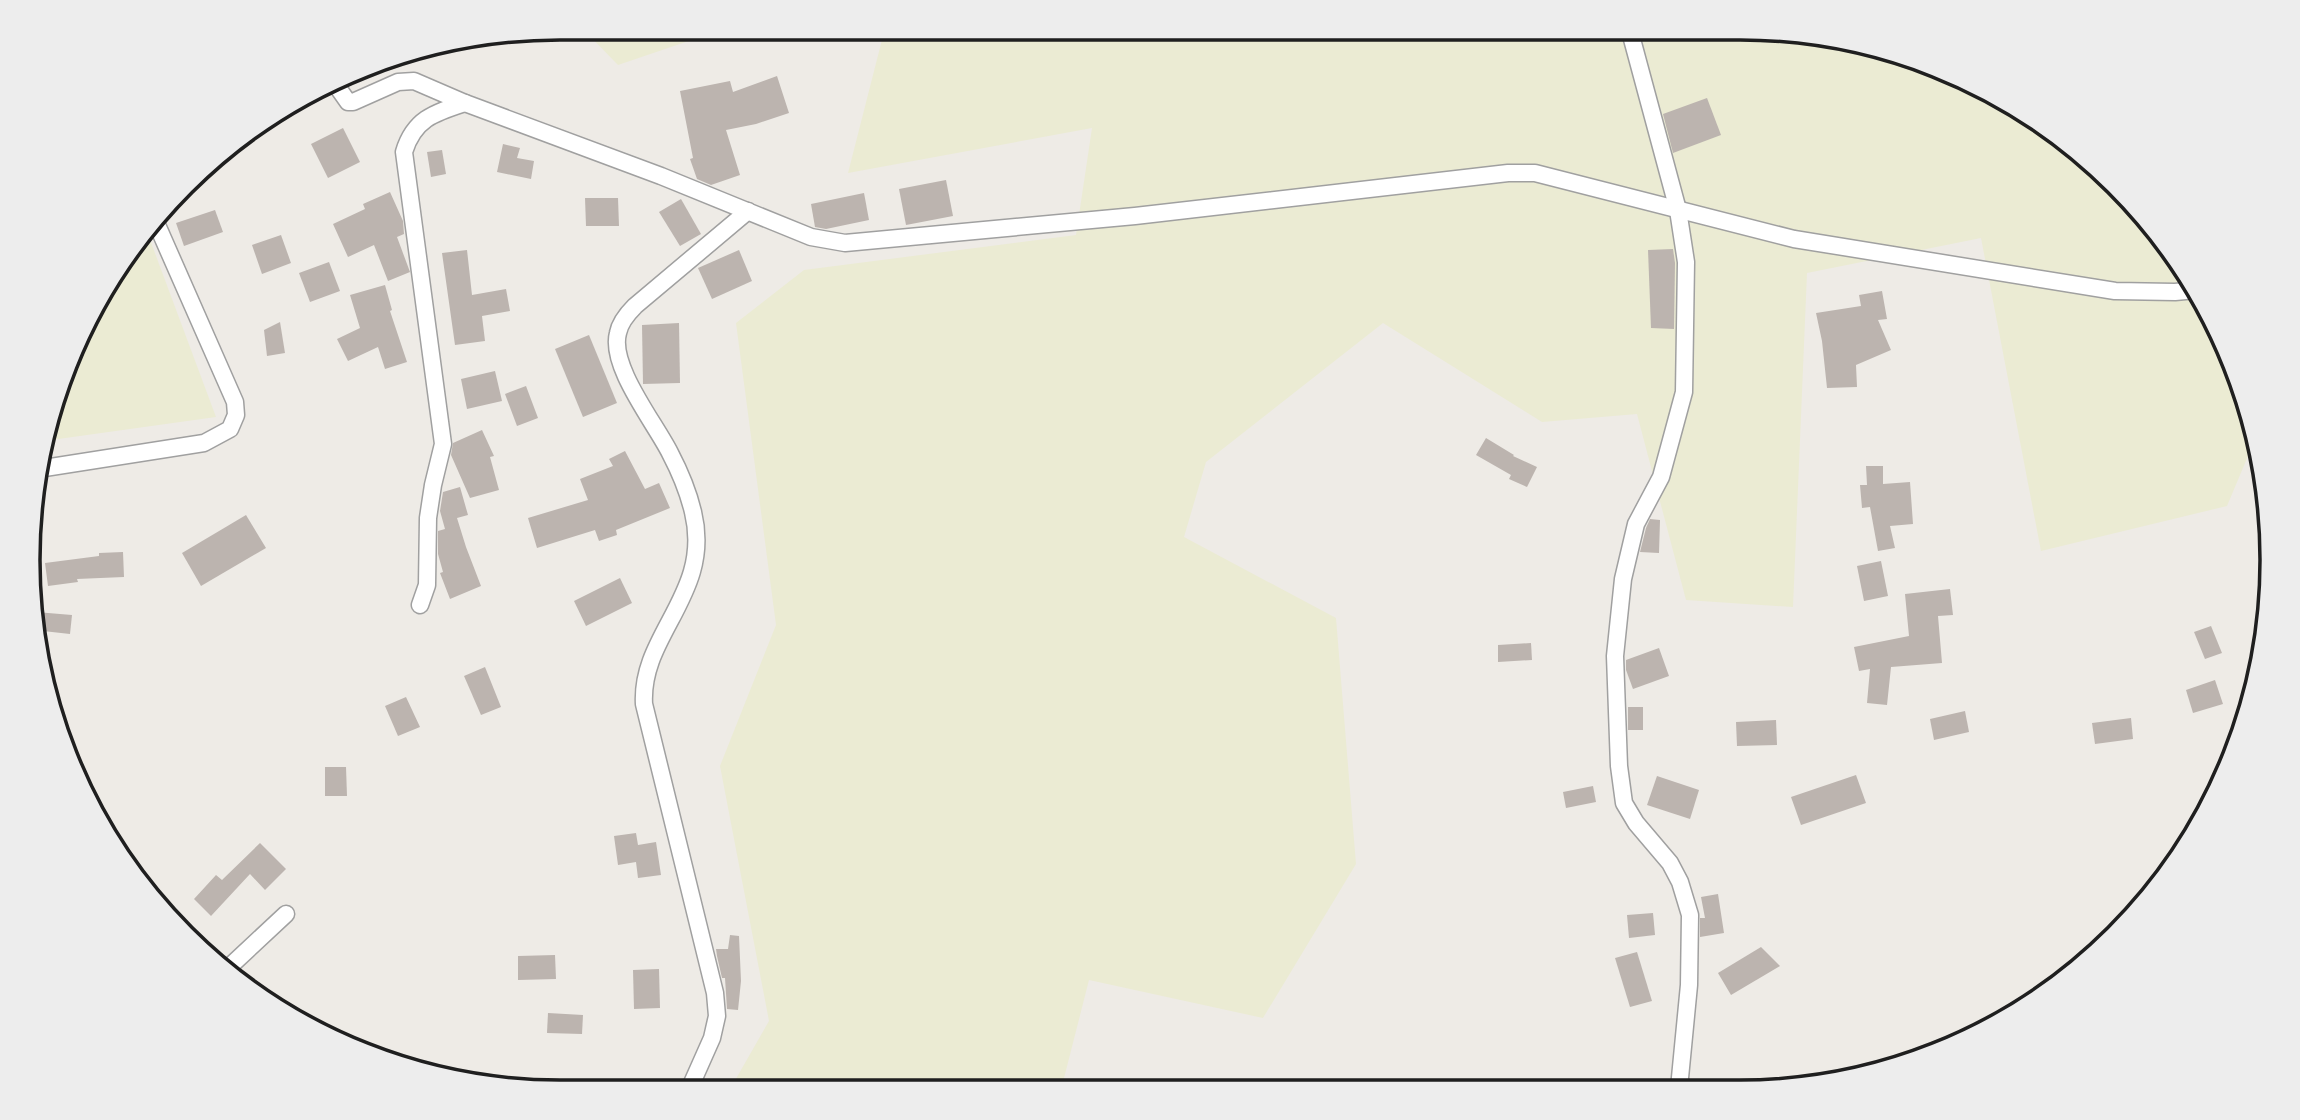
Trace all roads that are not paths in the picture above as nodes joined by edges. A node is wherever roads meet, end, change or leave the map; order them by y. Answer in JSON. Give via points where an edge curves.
{"nodes":[{"id":1,"x":1632,"y":40,"type":"edge"},
{"id":2,"x":339,"y":90,"type":"edge"},
{"id":3,"x":465,"y":103,"type":"junction"},
{"id":4,"x":1678,"y":210,"type":"junction"},
{"id":5,"x":748,"y":211,"type":"junction"},
{"id":6,"x":159,"y":230,"type":"edge"},
{"id":7,"x":2184,"y":291,"type":"edge"},
{"id":8,"x":49,"y":467,"type":"edge"},
{"id":9,"x":420,"y":605,"type":"dead end"},
{"id":10,"x":286,"y":914,"type":"dead end"},
{"id":11,"x":234,"y":964,"type":"edge"},
{"id":12,"x":693,"y":1080,"type":"edge"},
{"id":13,"x":1680,"y":1080,"type":"edge"}],
"edges":[{"from":1,"to":4,"type":"street"},
{"from":2,"to":3,"type":"street","via":[[353,102],[398,82],[414,80]]},
{"from":3,"to":5,"type":"street"},
{"from":3,"to":9,"type":"street","via":[[441,110],[415,127],[404,152],[443,444],[428,518],[427,585]]},
{"from":4,"to":5,"type":"street","via":[[1559,177],[1522,173],[866,243],[811,237]]},
{"from":4,"to":7,"type":"street","via":[[1794,239],[2115,291]]},
{"from":4,"to":13,"type":"street","via":[[1686,262],[1684,391],[1661,477],[1636,524],[1623,579],[1615,656],[1625,803],[1671,863],[1690,915]]},
{"from":5,"to":12,"type":"street","via":[[635,306],[618,333],[619,359],[686,485],[694,516],[697,550],[693,574],[648,667],[643,691],[715,993],[717,1016],[712,1038]]},
{"from":6,"to":8,"type":"street","via":[[235,402],[230,429],[204,443]]},
{"from":10,"to":11,"type":"street"}]}
